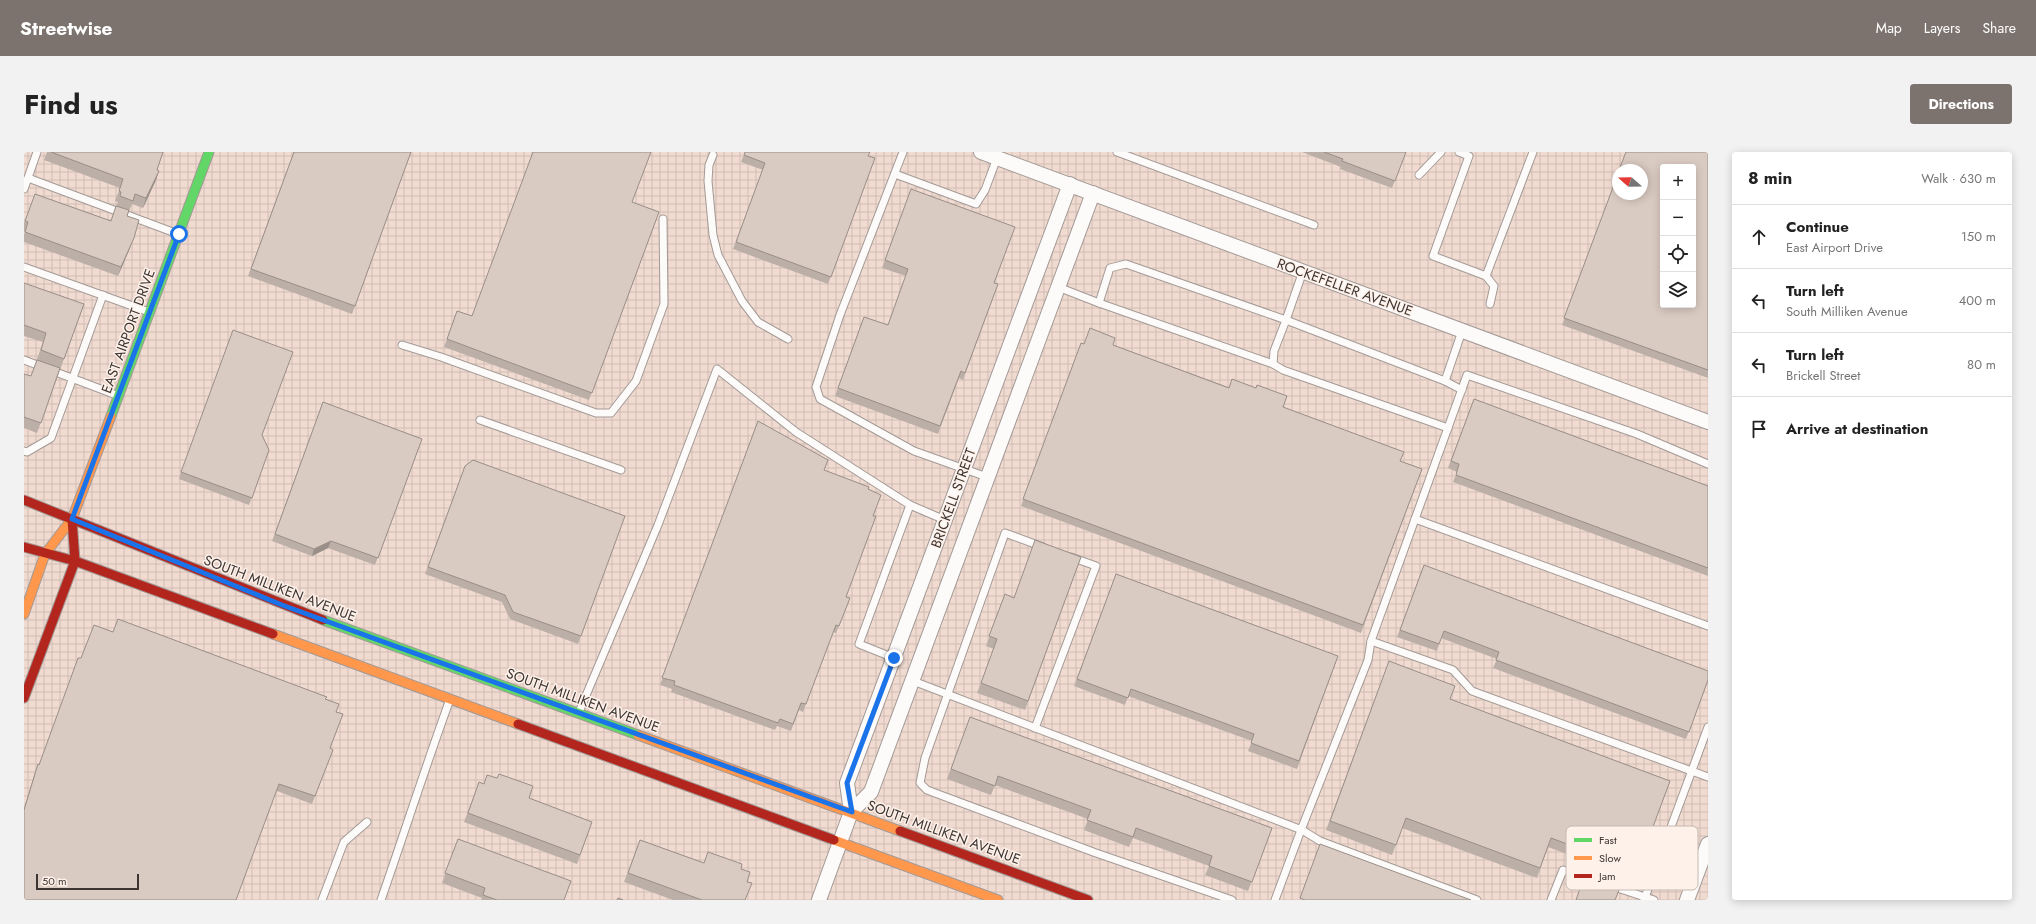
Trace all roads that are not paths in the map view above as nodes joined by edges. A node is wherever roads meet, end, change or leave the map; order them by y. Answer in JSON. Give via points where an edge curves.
{"nodes":[{"id":1,"x":37,"y":152,"type":"edge"},
{"id":2,"x":209,"y":152,"type":"edge"},
{"id":3,"x":903,"y":152,"type":"edge"},
{"id":4,"x":981,"y":152,"type":"edge"},
{"id":5,"x":1118,"y":152,"type":"edge"},
{"id":6,"x":1441,"y":152,"type":"edge"},
{"id":7,"x":1459,"y":152,"type":"edge"},
{"id":8,"x":1533,"y":152,"type":"edge"},
{"id":9,"x":713,"y":155,"type":"dead end"},
{"id":10,"x":997,"y":158,"type":"junction"},
{"id":11,"x":895,"y":174,"type":"junction"},
{"id":12,"x":1419,"y":175,"type":"dead end"},
{"id":13,"x":28,"y":178,"type":"junction"},
{"id":14,"x":1070,"y":184,"type":"junction"},
{"id":15,"x":24,"y":189,"type":"edge"},
{"id":16,"x":1093,"y":193,"type":"junction"},
{"id":17,"x":663,"y":220,"type":"dead end"},
{"id":18,"x":1314,"y":225,"type":"dead end"},
{"id":19,"x":179,"y":234,"type":"junction"},
{"id":20,"x":24,"y":266,"type":"edge"},
{"id":21,"x":1303,"y":271,"type":"junction"},
{"id":22,"x":1486,"y":276,"type":"junction"},
{"id":23,"x":1058,"y":287,"type":"junction"},
{"id":24,"x":103,"y":295,"type":"junction"},
{"id":25,"x":1099,"y":303,"type":"junction"},
{"id":26,"x":1490,"y":304,"type":"dead end"},
{"id":27,"x":150,"y":312,"type":"junction"},
{"id":28,"x":1286,"y":320,"type":"junction"},
{"id":29,"x":1462,"y":331,"type":"junction"},
{"id":30,"x":788,"y":339,"type":"dead end"},
{"id":31,"x":402,"y":345,"type":"dead end"},
{"id":32,"x":24,"y":360,"type":"edge"},
{"id":33,"x":1273,"y":364,"type":"junction"},
{"id":34,"x":73,"y":378,"type":"junction"},
{"id":35,"x":1445,"y":381,"type":"junction"},
{"id":36,"x":1462,"y":390,"type":"junction"},
{"id":37,"x":119,"y":396,"type":"junction"},
{"id":38,"x":480,"y":420,"type":"dead end"},
{"id":39,"x":1708,"y":422,"type":"edge"},
{"id":40,"x":1448,"y":428,"type":"junction"},
{"id":41,"x":24,"y":451,"type":"edge"},
{"id":42,"x":1708,"y":464,"type":"edge"},
{"id":43,"x":964,"y":469,"type":"junction"},
{"id":44,"x":620,"y":470,"type":"dead end"},
{"id":45,"x":987,"y":477,"type":"junction"},
{"id":46,"x":24,"y":500,"type":"edge"},
{"id":47,"x":910,"y":505,"type":"junction"},
{"id":48,"x":72,"y":519,"type":"junction"},
{"id":49,"x":1416,"y":519,"type":"junction"},
{"id":50,"x":945,"y":520,"type":"junction"},
{"id":51,"x":24,"y":547,"type":"edge"},
{"id":52,"x":1047,"y":548,"type":"edge"},
{"id":53,"x":45,"y":554,"type":"junction"},
{"id":54,"x":1061,"y":554,"type":"edge"},
{"id":55,"x":75,"y":562,"type":"junction"},
{"id":56,"x":24,"y":614,"type":"edge"},
{"id":57,"x":1708,"y":626,"type":"edge"},
{"id":58,"x":1371,"y":641,"type":"junction"},
{"id":59,"x":894,"y":658,"type":"junction"},
{"id":60,"x":912,"y":681,"type":"junction"},
{"id":61,"x":947,"y":695,"type":"junction"},
{"id":62,"x":24,"y":698,"type":"edge"},
{"id":63,"x":451,"y":698,"type":"junction"},
{"id":64,"x":578,"y":713,"type":"junction"},
{"id":65,"x":1708,"y":727,"type":"edge"},
{"id":66,"x":1035,"y":728,"type":"junction"},
{"id":67,"x":1691,"y":771,"type":"junction"},
{"id":68,"x":1708,"y":777,"type":"edge"},
{"id":69,"x":852,"y":812,"type":"junction"},
{"id":70,"x":367,"y":822,"type":"dead end"},
{"id":71,"x":1671,"y":826,"type":"edge"},
{"id":72,"x":1300,"y":830,"type":"junction"},
{"id":73,"x":841,"y":841,"type":"junction"},
{"id":74,"x":1708,"y":844,"type":"edge"},
{"id":75,"x":1566,"y":871,"type":"edge"},
{"id":76,"x":1698,"y":871,"type":"edge"},
{"id":77,"x":1621,"y":890,"type":"edge"},
{"id":78,"x":1691,"y":890,"type":"edge"},
{"id":79,"x":1644,"y":898,"type":"edge"},
{"id":80,"x":322,"y":900,"type":"edge"},
{"id":81,"x":381,"y":900,"type":"edge"},
{"id":82,"x":819,"y":900,"type":"edge"},
{"id":83,"x":998,"y":900,"type":"edge"},
{"id":84,"x":1088,"y":900,"type":"edge"},
{"id":85,"x":1232,"y":900,"type":"edge"},
{"id":86,"x":1275,"y":900,"type":"edge"},
{"id":87,"x":1477,"y":900,"type":"edge"},
{"id":88,"x":1551,"y":900,"type":"edge"},
{"id":89,"x":1654,"y":900,"type":"edge"},
{"id":90,"x":1687,"y":900,"type":"edge"}],
"edges":[{"from":1,"to":13,"type":"lane"},
{"from":2,"to":19,"type":"main road","name":"EAST AIRPORT DRIVE"},
{"from":3,"to":11,"type":"lane"},
{"from":4,"to":10,"type":"street","name":"ROCKEFELLER AVENUE"},
{"from":5,"to":18,"type":"lane"},
{"from":6,"to":12,"type":"lane"},
{"from":7,"to":22,"type":"lane","via":[[1469,156],[1433,256]]},
{"from":8,"to":22,"type":"lane"},
{"from":9,"to":30,"type":"lane","via":[[709,165],[708,181],[713,235],[718,255],[742,301],[758,322]]},
{"from":10,"to":11,"type":"lane","via":[[985,190],[976,204]]},
{"from":10,"to":14,"type":"street","name":"ROCKEFELLER AVENUE"},
{"from":11,"to":43,"type":"lane","via":[[840,315],[816,387],[820,399],[844,413],[914,451]]},
{"from":13,"to":15,"type":"lane"},
{"from":13,"to":19,"type":"lane"},
{"from":14,"to":16,"type":"street","name":"ROCKEFELLER AVENUE"},
{"from":14,"to":43,"type":"street","name":"BRICKELL STREET"},
{"from":16,"to":21,"type":"street","name":"ROCKEFELLER AVENUE"},
{"from":16,"to":23,"type":"street","name":"BRICKELL STREET"},
{"from":17,"to":31,"type":"lane","via":[[664,304],[636,380],[611,413],[596,413]]},
{"from":19,"to":27,"type":"main road","name":"EAST AIRPORT DRIVE"},
{"from":20,"to":24,"type":"lane"},
{"from":21,"to":28,"type":"lane"},
{"from":21,"to":29,"type":"street","name":"ROCKEFELLER AVENUE"},
{"from":22,"to":26,"type":"lane","via":[[1494,286]]},
{"from":23,"to":25,"type":"lane"},
{"from":23,"to":45,"type":"street","name":"BRICKELL STREET"},
{"from":24,"to":27,"type":"lane"},
{"from":24,"to":34,"type":"lane"},
{"from":25,"to":28,"type":"lane","via":[[1110,268],[1126,264]]},
{"from":25,"to":33,"type":"lane"},
{"from":27,"to":37,"type":"main road","name":"EAST AIRPORT DRIVE"},
{"from":28,"to":33,"type":"lane","via":[[1274,351]]},
{"from":28,"to":35,"type":"lane"},
{"from":29,"to":35,"type":"lane"},
{"from":29,"to":39,"type":"street","name":"ROCKEFELLER AVENUE"},
{"from":32,"to":34,"type":"lane"},
{"from":33,"to":40,"type":"lane","via":[[1282,370]]},
{"from":34,"to":37,"type":"lane"},
{"from":34,"to":41,"type":"lane","via":[[51,438],[27,452]]},
{"from":35,"to":36,"type":"lane"},
{"from":36,"to":40,"type":"lane"},
{"from":36,"to":42,"type":"lane","via":[[1468,375],[1637,434]]},
{"from":37,"to":48,"type":"main road","name":"EAST AIRPORT DRIVE"},
{"from":38,"to":44,"type":"lane"},
{"from":40,"to":49,"type":"lane"},
{"from":43,"to":45,"type":"lane"},
{"from":43,"to":50,"type":"street","name":"BRICKELL STREET"},
{"from":45,"to":60,"type":"street","name":"BRICKELL STREET"},
{"from":46,"to":48,"type":"main road","name":"SOUTH MILLIKEN AVENUE"},
{"from":47,"to":50,"type":"lane"},
{"from":47,"to":59,"type":"lane","via":[[859,644]]},
{"from":47,"to":64,"type":"lane","via":[[796,432],[717,369],[658,524]]},
{"from":48,"to":53,"type":"main road","name":"EAST AIRPORT DRIVE"},
{"from":48,"to":55,"type":"main road","name":"EAST AIRPORT DRIVE"},
{"from":48,"to":64,"type":"main road","name":"SOUTH MILLIKEN AVENUE","via":[[282,605]]},
{"from":49,"to":57,"type":"lane"},
{"from":49,"to":58,"type":"lane"},
{"from":50,"to":59,"type":"street","name":"BRICKELL STREET"},
{"from":51,"to":53,"type":"main road"},
{"from":52,"to":61,"type":"lane","via":[[1005,533]]},
{"from":53,"to":55,"type":"main road"},
{"from":53,"to":56,"type":"main road","name":"EAST AIRPORT DRIVE"},
{"from":54,"to":66,"type":"lane","via":[[1096,566]]},
{"from":55,"to":62,"type":"main road","name":"EAST AIRPORT DRIVE"},
{"from":55,"to":63,"type":"main road"},
{"from":58,"to":67,"type":"lane","via":[[1453,670],[1472,690]]},
{"from":58,"to":72,"type":"lane","via":[[1368,660]]},
{"from":59,"to":69,"type":"street","name":"BRICKELL STREET","via":[[847,783]]},
{"from":60,"to":61,"type":"lane"},
{"from":60,"to":69,"type":"street","name":"BRICKELL STREET","via":[[871,792]]},
{"from":61,"to":66,"type":"lane"},
{"from":61,"to":85,"type":"lane","via":[[925,758],[920,783],[927,790]]},
{"from":63,"to":73,"type":"main road"},
{"from":63,"to":81,"type":"lane"},
{"from":64,"to":69,"type":"main road","name":"SOUTH MILLIKEN AVENUE"},
{"from":65,"to":67,"type":"lane"},
{"from":66,"to":72,"type":"lane"},
{"from":67,"to":68,"type":"lane"},
{"from":67,"to":71,"type":"lane"},
{"from":69,"to":73,"type":"street","name":"BRICKELL STREET"},
{"from":69,"to":84,"type":"main road","name":"SOUTH MILLIKEN AVENUE"},
{"from":70,"to":80,"type":"lane","via":[[344,842]]},
{"from":72,"to":86,"type":"lane"},
{"from":72,"to":87,"type":"lane","via":[[1320,841]]},
{"from":73,"to":82,"type":"street","name":"BRICKELL STREET"},
{"from":73,"to":83,"type":"main road"},
{"from":74,"to":76,"type":"street"},
{"from":75,"to":88,"type":"lane","via":[[1563,870]]},
{"from":77,"to":79,"type":"lane"},
{"from":78,"to":90,"type":"street"},
{"from":79,"to":89,"type":"lane"}]}
